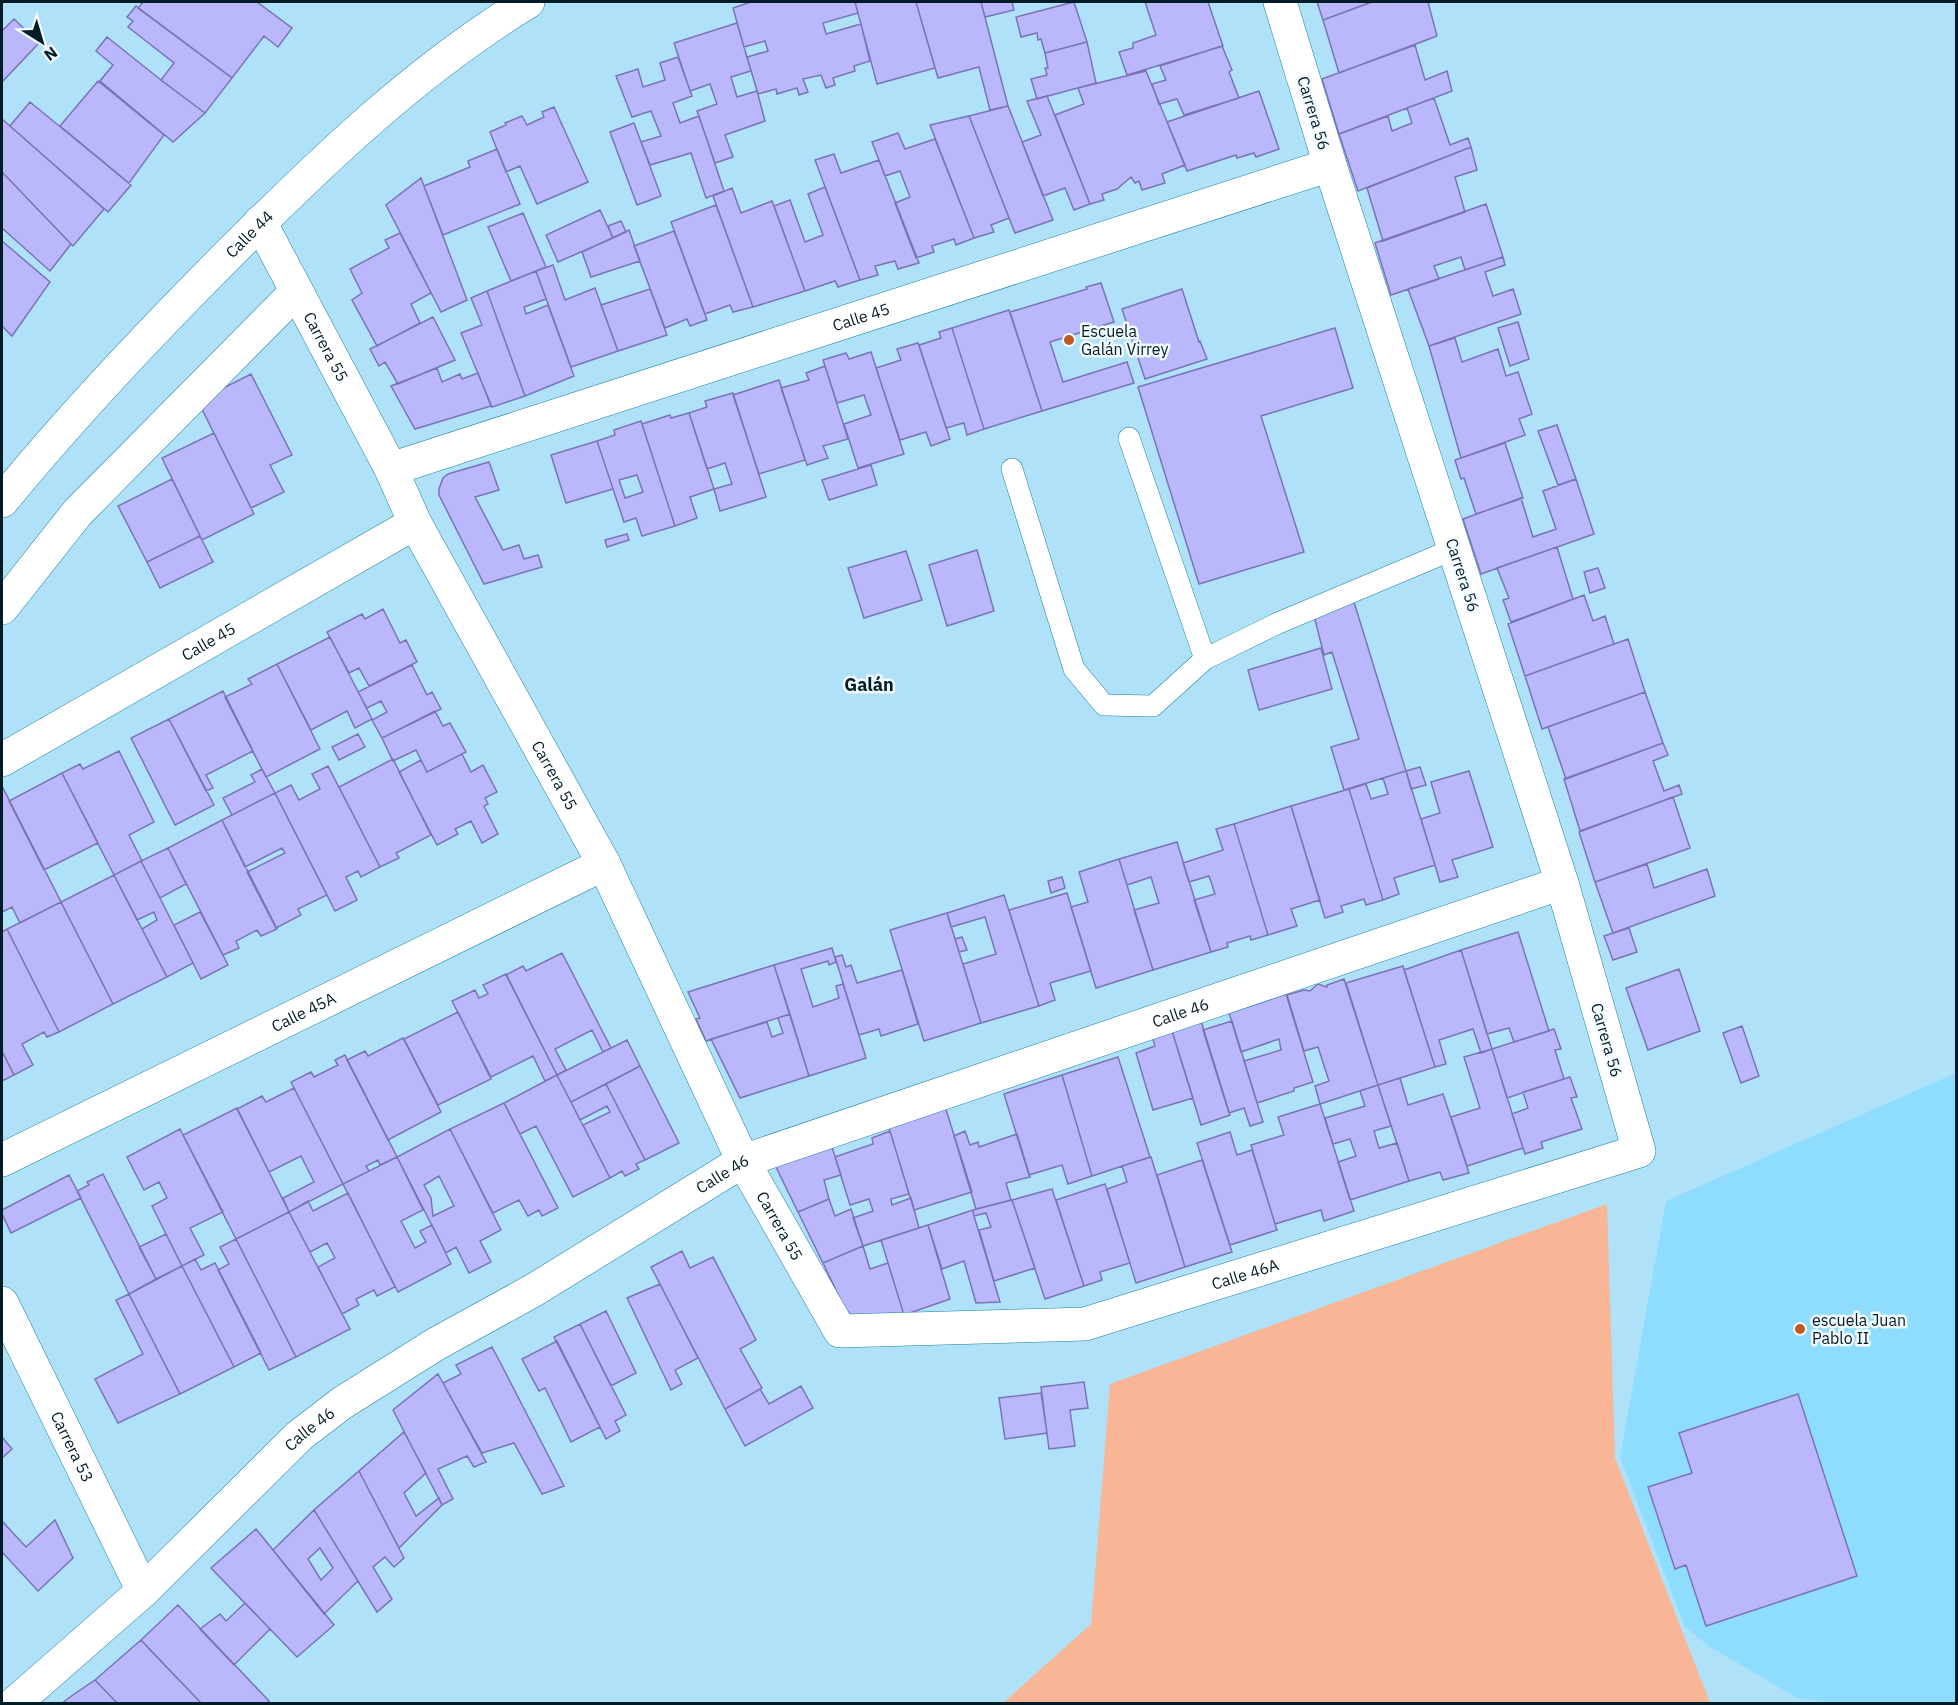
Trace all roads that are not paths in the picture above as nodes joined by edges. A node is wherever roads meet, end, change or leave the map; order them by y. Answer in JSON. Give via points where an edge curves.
{"nodes":[{"id":1,"x":528,"y":2,"type":"edge"},
{"id":2,"x":1280,"y":2,"type":"edge"},
{"id":3,"x":1330,"y":165,"type":"junction"},
{"id":4,"x":260,"y":222,"type":"junction"},
{"id":5,"x":296,"y":292,"type":"junction"},
{"id":6,"x":1129,"y":438,"type":"dead end"},
{"id":7,"x":392,"y":469,"type":"junction"},
{"id":8,"x":1012,"y":469,"type":"dead end"},
{"id":9,"x":2,"y":501,"type":"edge"},
{"id":10,"x":415,"y":523,"type":"junction"},
{"id":11,"x":1454,"y":549,"type":"junction"},
{"id":12,"x":2,"y":608,"type":"edge"},
{"id":13,"x":1206,"y":659,"type":"junction"},
{"id":14,"x":2,"y":760,"type":"edge"},
{"id":15,"x":604,"y":864,"type":"junction"},
{"id":16,"x":1562,"y":883,"type":"junction"},
{"id":17,"x":1639,"y":1151,"type":"joint"},
{"id":18,"x":2,"y":1160,"type":"edge"},
{"id":19,"x":742,"y":1161,"type":"junction"},
{"id":20,"x":2,"y":1303,"type":"edge"},
{"id":21,"x":840,"y":1331,"type":"joint"},
{"id":22,"x":143,"y":1592,"type":"junction"},
{"id":23,"x":14,"y":1704,"type":"edge"}],
"edges":[{"from":1,"to":4,"type":"street","name":"Calle 44","via":[[397,96]]},
{"from":2,"to":3,"type":"street","name":"Carrera 56"},
{"from":3,"to":7,"type":"street","name":"Calle 45"},
{"from":3,"to":11,"type":"street","name":"Carrera 56"},
{"from":4,"to":5,"type":"street","name":"Carrera 55"},
{"from":4,"to":9,"type":"street","name":"Calle 44","via":[[115,371]]},
{"from":5,"to":7,"type":"street","name":"Carrera 55"},
{"from":5,"to":12,"type":"street","via":[[78,512]]},
{"from":6,"to":13,"type":"lane"},
{"from":7,"to":10,"type":"street","name":"Carrera 55"},
{"from":8,"to":13,"type":"lane","via":[[1074,669],[1104,705],[1153,705]]},
{"from":10,"to":14,"type":"street","name":"Calle 45"},
{"from":10,"to":15,"type":"street","name":"Carrera 55"},
{"from":11,"to":13,"type":"lane","via":[[1276,624]]},
{"from":11,"to":16,"type":"street","name":"Carrera 56"},
{"from":15,"to":18,"type":"street","name":"Calle 45A"},
{"from":15,"to":19,"type":"street","name":"Carrera 55"},
{"from":16,"to":17,"type":"street","name":"Carrera 56"},
{"from":16,"to":19,"type":"street","name":"Calle 46"},
{"from":17,"to":21,"type":"street","name":"Calle 46A","via":[[1085,1324]]},
{"from":19,"to":21,"type":"street","name":"Carrera 55"},
{"from":19,"to":22,"type":"street","name":"Calle 46","via":[[342,1403],[299,1436]]},
{"from":20,"to":22,"type":"street","name":"Carrera 53"},
{"from":22,"to":23,"type":"street","name":"Calle 46"}]}
